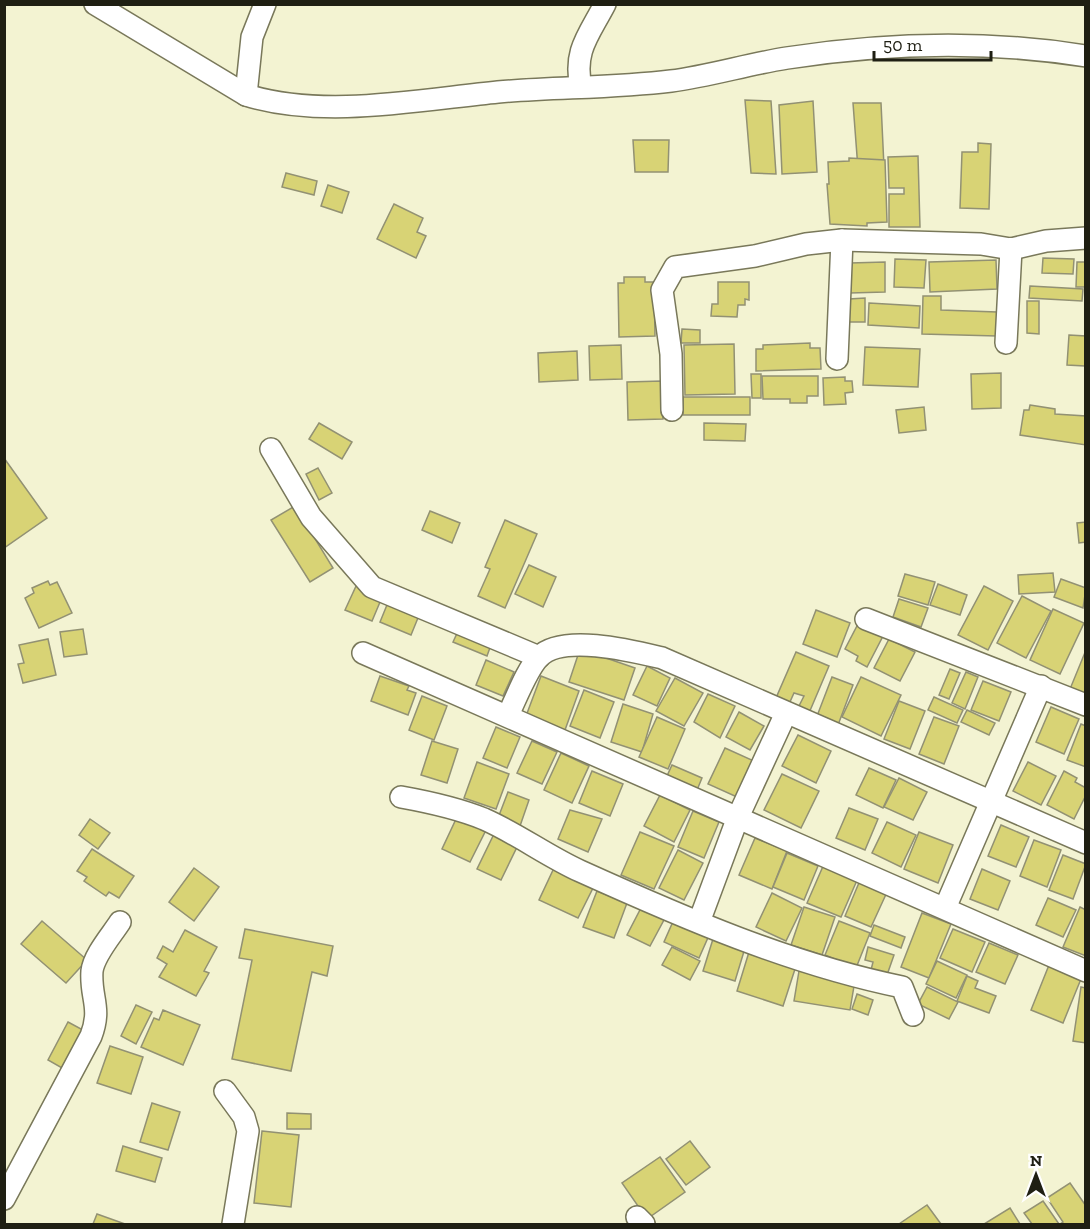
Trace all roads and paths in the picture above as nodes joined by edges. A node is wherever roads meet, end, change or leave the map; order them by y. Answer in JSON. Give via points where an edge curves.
{"nodes":[{"id":1,"x":95,"y":4,"type":"edge"},
{"id":2,"x":265,"y":4,"type":"edge"},
{"id":3,"x":605,"y":4,"type":"edge"},
{"id":4,"x":1086,"y":56,"type":"edge"},
{"id":5,"x":581,"y":87,"type":"junction"},
{"id":6,"x":246,"y":95,"type":"junction"},
{"id":7,"x":1086,"y":238,"type":"edge"},
{"id":8,"x":842,"y":240,"type":"junction"},
{"id":9,"x":1011,"y":249,"type":"junction"},
{"id":10,"x":1006,"y":344,"type":"dead end"},
{"id":11,"x":837,"y":359,"type":"dead end"},
{"id":12,"x":672,"y":410,"type":"dead end"},
{"id":13,"x":271,"y":449,"type":"dead end"},
{"id":14,"x":866,"y":619,"type":"dead end"},
{"id":15,"x":363,"y":653,"type":"dead end"},
{"id":16,"x":539,"y":657,"type":"junction"},
{"id":17,"x":1041,"y":686,"type":"junction"},
{"id":18,"x":1086,"y":705,"type":"edge"},
{"id":19,"x":786,"y":713,"type":"junction"},
{"id":20,"x":508,"y":715,"type":"junction"},
{"id":21,"x":401,"y":797,"type":"dead end"},
{"id":22,"x":990,"y":802,"type":"junction"},
{"id":23,"x":738,"y":817,"type":"junction"},
{"id":24,"x":1086,"y":843,"type":"edge"},
{"id":25,"x":945,"y":908,"type":"junction"},
{"id":26,"x":120,"y":922,"type":"dead end"},
{"id":27,"x":699,"y":922,"type":"junction"},
{"id":28,"x":1086,"y":971,"type":"edge"},
{"id":29,"x":913,"y":1015,"type":"dead end"},
{"id":30,"x":225,"y":1091,"type":"dead end"},
{"id":31,"x":4,"y":1199,"type":"edge"},
{"id":32,"x":233,"y":1224,"type":"edge"}],
"edges":[{"from":1,"to":6,"type":"street"},
{"from":2,"to":6,"type":"street","via":[[252,36]]},
{"from":3,"to":5,"type":"street","via":[[577,64]]},
{"from":4,"to":5,"type":"street","via":[[947,44],[905,46],[788,58],[667,81]]},
{"from":5,"to":6,"type":"street","via":[[369,105],[270,103]]},
{"from":7,"to":9,"type":"street"},
{"from":8,"to":9,"type":"street","via":[[981,244]]},
{"from":8,"to":11,"type":"street"},
{"from":8,"to":12,"type":"street","via":[[675,267],[662,290],[671,354]]},
{"from":9,"to":10,"type":"street"},
{"from":13,"to":16,"type":"street","via":[[311,517],[372,587]]},
{"from":14,"to":17,"type":"street"},
{"from":15,"to":20,"type":"street"},
{"from":16,"to":19,"type":"street","via":[[554,647],[613,647],[662,658]]},
{"from":16,"to":20,"type":"street"},
{"from":17,"to":18,"type":"street"},
{"from":17,"to":22,"type":"street"},
{"from":19,"to":22,"type":"street"},
{"from":19,"to":23,"type":"street"},
{"from":20,"to":23,"type":"street"},
{"from":21,"to":27,"type":"street","via":[[442,804],[485,819],[577,870]]},
{"from":22,"to":24,"type":"street"},
{"from":22,"to":25,"type":"street"},
{"from":23,"to":25,"type":"street"},
{"from":23,"to":27,"type":"street"},
{"from":25,"to":28,"type":"street"},
{"from":26,"to":31,"type":"street","via":[[92,972],[98,1019],[91,1036]]},
{"from":27,"to":29,"type":"street","via":[[824,968],[902,987]]},
{"from":30,"to":32,"type":"street","via":[[244,1117],[248,1131]]}]}
